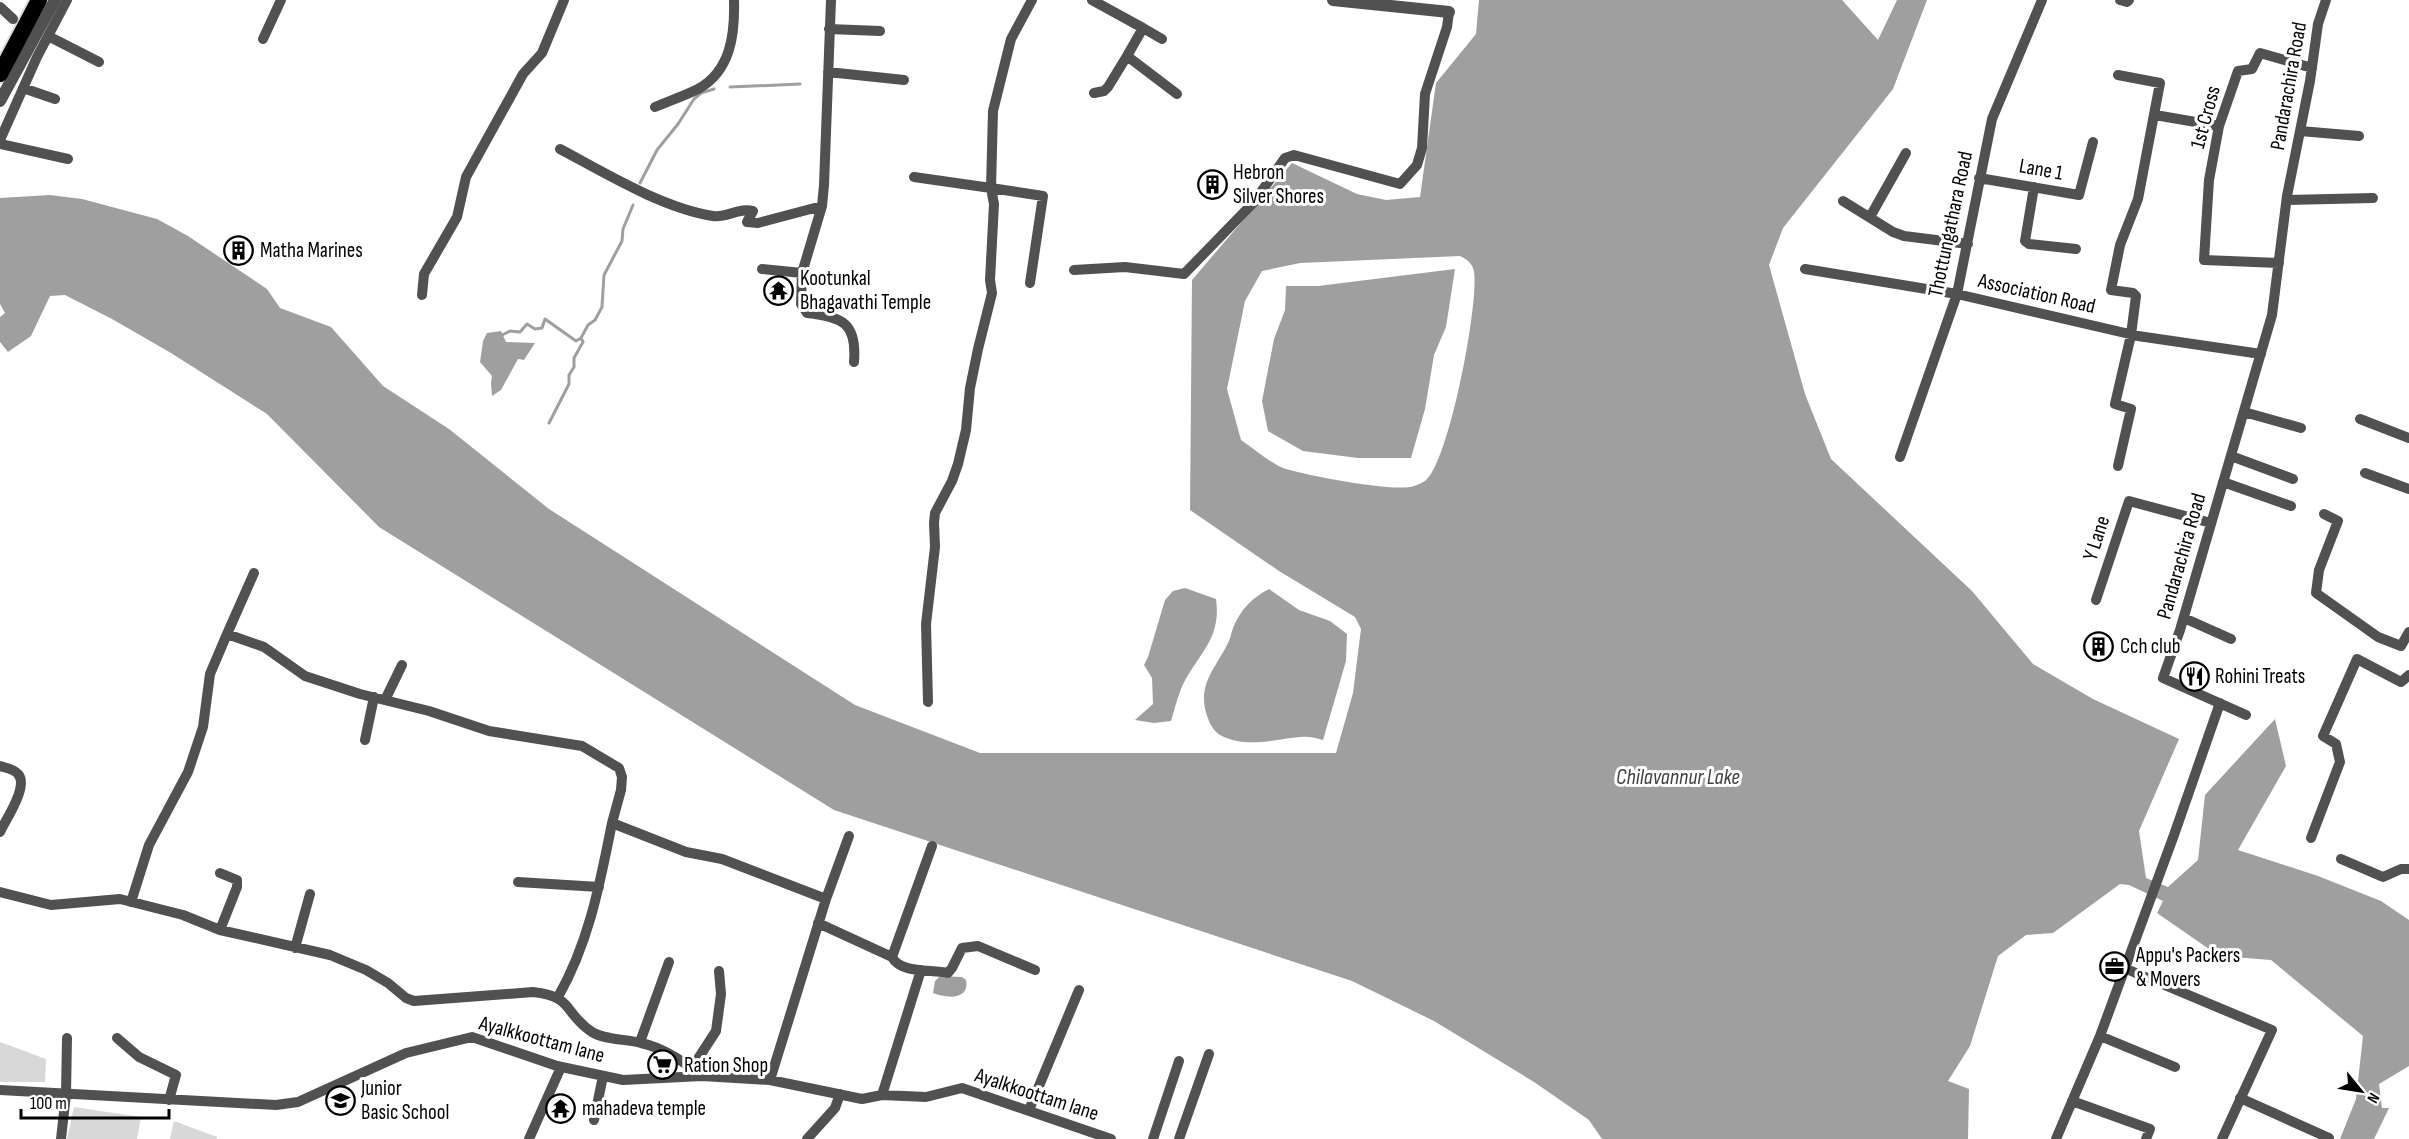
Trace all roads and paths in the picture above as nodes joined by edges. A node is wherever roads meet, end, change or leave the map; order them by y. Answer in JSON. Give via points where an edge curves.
{"nodes":[{"id":1,"x":39,"y":0,"type":"edge"},
{"id":2,"x":55,"y":0,"type":"edge"},
{"id":3,"x":68,"y":0,"type":"edge"},
{"id":4,"x":281,"y":0,"type":"edge"},
{"id":5,"x":564,"y":0,"type":"edge"},
{"id":6,"x":734,"y":0,"type":"edge"},
{"id":7,"x":831,"y":0,"type":"edge"},
{"id":8,"x":1032,"y":0,"type":"edge"},
{"id":9,"x":1092,"y":0,"type":"edge"},
{"id":10,"x":1333,"y":0,"type":"edge"},
{"id":11,"x":2042,"y":0,"type":"edge"},
{"id":12,"x":2120,"y":0,"type":"edge"},
{"id":13,"x":2128,"y":0,"type":"edge"},
{"id":14,"x":2326,"y":0,"type":"edge"},
{"id":15,"x":0,"y":7,"type":"edge"},
{"id":16,"x":1449,"y":12,"type":"joint"},
{"id":17,"x":13,"y":19,"type":"dead end"},
{"id":18,"x":1143,"y":27,"type":"junction"},
{"id":19,"x":829,"y":29,"type":"junction"},
{"id":20,"x":880,"y":31,"type":"dead end"},
{"id":21,"x":54,"y":39,"type":"junction"},
{"id":22,"x":263,"y":39,"type":"dead end"},
{"id":23,"x":1162,"y":39,"type":"dead end"},
{"id":24,"x":1127,"y":56,"type":"junction"},
{"id":25,"x":99,"y":62,"type":"dead end"},
{"id":26,"x":2312,"y":68,"type":"junction"},
{"id":27,"x":828,"y":72,"type":"junction"},
{"id":28,"x":0,"y":74,"type":"edge"},
{"id":29,"x":2118,"y":75,"type":"dead end"},
{"id":30,"x":904,"y":80,"type":"dead end"},
{"id":31,"x":23,"y":88,"type":"junction"},
{"id":32,"x":1094,"y":93,"type":"dead end"},
{"id":33,"x":1177,"y":94,"type":"dead end"},
{"id":34,"x":55,"y":99,"type":"dead end"},
{"id":35,"x":0,"y":100,"type":"edge"},
{"id":36,"x":655,"y":107,"type":"dead end"},
{"id":37,"x":2155,"y":115,"type":"junction"},
{"id":38,"x":2219,"y":126,"type":"junction"},
{"id":39,"x":2300,"y":131,"type":"junction"},
{"id":40,"x":2359,"y":136,"type":"dead end"},
{"id":41,"x":0,"y":142,"type":"edge"},
{"id":42,"x":2093,"y":142,"type":"dead end"},
{"id":43,"x":560,"y":149,"type":"dead end"},
{"id":44,"x":1906,"y":153,"type":"dead end"},
{"id":45,"x":68,"y":159,"type":"dead end"},
{"id":46,"x":914,"y":177,"type":"dead end"},
{"id":47,"x":1979,"y":178,"type":"junction"},
{"id":48,"x":2034,"y":187,"type":"junction"},
{"id":49,"x":991,"y":188,"type":"junction"},
{"id":50,"x":2373,"y":198,"type":"dead end"},
{"id":51,"x":2287,"y":200,"type":"junction"},
{"id":52,"x":1843,"y":201,"type":"dead end"},
{"id":53,"x":822,"y":207,"type":"junction"},
{"id":54,"x":1870,"y":218,"type":"junction"},
{"id":55,"x":1968,"y":244,"type":"junction"},
{"id":56,"x":2076,"y":249,"type":"dead end"},
{"id":57,"x":2279,"y":263,"type":"junction"},
{"id":58,"x":1805,"y":269,"type":"dead end"},
{"id":59,"x":762,"y":270,"type":"dead end"},
{"id":60,"x":1074,"y":270,"type":"dead end"},
{"id":61,"x":802,"y":273,"type":"junction"},
{"id":62,"x":1030,"y":283,"type":"dead end"},
{"id":63,"x":1957,"y":294,"type":"junction"},
{"id":64,"x":422,"y":295,"type":"dead end"},
{"id":65,"x":2131,"y":335,"type":"junction"},
{"id":66,"x":2261,"y":354,"type":"junction"},
{"id":67,"x":854,"y":362,"type":"dead end"},
{"id":68,"x":2244,"y":412,"type":"junction"},
{"id":69,"x":2360,"y":419,"type":"dead end"},
{"id":70,"x":2301,"y":428,"type":"dead end"},
{"id":71,"x":2409,"y":438,"type":"edge"},
{"id":72,"x":2231,"y":456,"type":"junction"},
{"id":73,"x":1900,"y":457,"type":"dead end"},
{"id":74,"x":2118,"y":466,"type":"dead end"},
{"id":75,"x":2365,"y":473,"type":"dead end"},
{"id":76,"x":2293,"y":479,"type":"dead end"},
{"id":77,"x":2223,"y":482,"type":"junction"},
{"id":78,"x":2409,"y":489,"type":"edge"},
{"id":79,"x":2291,"y":506,"type":"dead end"},
{"id":80,"x":2324,"y":514,"type":"dead end"},
{"id":81,"x":2211,"y":523,"type":"junction"},
{"id":82,"x":254,"y":573,"type":"dead end"},
{"id":83,"x":2096,"y":600,"type":"dead end"},
{"id":84,"x":2184,"y":618,"type":"junction"},
{"id":85,"x":2409,"y":632,"type":"edge"},
{"id":86,"x":227,"y":634,"type":"junction"},
{"id":87,"x":2231,"y":639,"type":"dead end"},
{"id":88,"x":402,"y":665,"type":"dead end"},
{"id":89,"x":2409,"y":675,"type":"edge"},
{"id":90,"x":379,"y":699,"type":"junction"},
{"id":91,"x":928,"y":702,"type":"dead end"},
{"id":92,"x":2220,"y":703,"type":"junction"},
{"id":93,"x":2246,"y":715,"type":"dead end"},
{"id":94,"x":365,"y":740,"type":"dead end"},
{"id":95,"x":0,"y":766,"type":"edge"},
{"id":96,"x":612,"y":823,"type":"junction"},
{"id":97,"x":0,"y":832,"type":"edge"},
{"id":98,"x":849,"y":836,"type":"dead end"},
{"id":99,"x":2311,"y":838,"type":"dead end"},
{"id":100,"x":932,"y":846,"type":"dead end"},
{"id":101,"x":2341,"y":859,"type":"dead end"},
{"id":102,"x":2409,"y":869,"type":"edge"},
{"id":103,"x":220,"y":873,"type":"dead end"},
{"id":104,"x":518,"y":882,"type":"dead end"},
{"id":105,"x":599,"y":887,"type":"junction"},
{"id":106,"x":0,"y":892,"type":"edge"},
{"id":107,"x":310,"y":894,"type":"dead end"},
{"id":108,"x":826,"y":899,"type":"junction"},
{"id":109,"x":131,"y":902,"type":"junction"},
{"id":110,"x":818,"y":922,"type":"junction"},
{"id":111,"x":220,"y":930,"type":"junction"},
{"id":112,"x":295,"y":948,"type":"junction"},
{"id":113,"x":892,"y":957,"type":"junction"},
{"id":114,"x":669,"y":962,"type":"dead end"},
{"id":115,"x":2124,"y":968,"type":"junction"},
{"id":116,"x":921,"y":970,"type":"junction"},
{"id":117,"x":1035,"y":970,"type":"dead end"},
{"id":118,"x":719,"y":971,"type":"dead end"},
{"id":119,"x":1079,"y":990,"type":"dead end"},
{"id":120,"x":558,"y":997,"type":"junction"},
{"id":121,"x":2100,"y":1036,"type":"junction"},
{"id":122,"x":67,"y":1038,"type":"dead end"},
{"id":123,"x":117,"y":1038,"type":"dead end"},
{"id":124,"x":640,"y":1042,"type":"junction"},
{"id":125,"x":1209,"y":1054,"type":"dead end"},
{"id":126,"x":1179,"y":1060,"type":"dead end"},
{"id":127,"x":561,"y":1067,"type":"junction"},
{"id":128,"x":2175,"y":1067,"type":"dead end"},
{"id":129,"x":692,"y":1068,"type":"junction"},
{"id":130,"x":603,"y":1076,"type":"junction"},
{"id":131,"x":702,"y":1076,"type":"junction"},
{"id":132,"x":770,"y":1080,"type":"junction"},
{"id":133,"x":0,"y":1090,"type":"edge"},
{"id":134,"x":66,"y":1094,"type":"junction"},
{"id":135,"x":840,"y":1094,"type":"junction"},
{"id":136,"x":882,"y":1095,"type":"junction"},
{"id":137,"x":2240,"y":1098,"type":"junction"},
{"id":138,"x":169,"y":1100,"type":"junction"},
{"id":139,"x":2072,"y":1101,"type":"junction"},
{"id":140,"x":1029,"y":1110,"type":"junction"},
{"id":141,"x":594,"y":1120,"type":"dead end"},
{"id":142,"x":1094,"y":1133,"type":"junction"},
{"id":143,"x":2148,"y":1134,"type":"edge"},
{"id":144,"x":2329,"y":1138,"type":"edge"},
{"id":145,"x":61,"y":1139,"type":"edge"},
{"id":146,"x":529,"y":1139,"type":"edge"},
{"id":147,"x":807,"y":1139,"type":"edge"},
{"id":148,"x":1081,"y":1139,"type":"edge"},
{"id":149,"x":1111,"y":1139,"type":"edge"},
{"id":150,"x":1153,"y":1139,"type":"edge"},
{"id":151,"x":1179,"y":1139,"type":"edge"},
{"id":152,"x":2056,"y":1139,"type":"edge"},
{"id":153,"x":2222,"y":1139,"type":"edge"}],
"edges":[{"from":1,"to":28,"type":"highway"},
{"from":2,"to":35,"type":"street"},
{"from":3,"to":21,"type":"street"},
{"from":4,"to":22,"type":"street"},
{"from":5,"to":64,"type":"street","via":[[542,53],[523,74],[466,177],[454,225],[424,274]]},
{"from":6,"to":36,"type":"street","via":[[729,54],[715,76]]},
{"from":7,"to":19,"type":"street"},
{"from":8,"to":49,"type":"street","via":[[1011,39],[993,111]]},
{"from":9,"to":18,"type":"street"},
{"from":10,"to":16,"type":"street"},
{"from":11,"to":47,"type":"street","name":"Thottungathara Road","via":[[1992,119]]},
{"from":12,"to":13,"type":"street"},
{"from":14,"to":26,"type":"street","name":"Pandarachira Road"},
{"from":15,"to":17,"type":"street"},
{"from":16,"to":60,"type":"street","via":[[1425,94],[1422,148],[1417,165],[1400,184],[1294,156],[1285,158],[1254,202],[1184,274],[1125,267]]},
{"from":18,"to":23,"type":"street"},
{"from":18,"to":24,"type":"street"},
{"from":19,"to":20,"type":"street"},
{"from":19,"to":27,"type":"street"},
{"from":21,"to":25,"type":"street"},
{"from":21,"to":31,"type":"street"},
{"from":24,"to":32,"type":"street","via":[[1108,87]]},
{"from":24,"to":33,"type":"street"},
{"from":26,"to":38,"type":"street","name":"1st Cross","via":[[2260,53],[2253,69],[2238,71]]},
{"from":26,"to":39,"type":"street","name":"Pandarachira Road"},
{"from":27,"to":30,"type":"street"},
{"from":27,"to":53,"type":"street"},
{"from":29,"to":37,"type":"street","via":[[2160,83]]},
{"from":31,"to":34,"type":"street"},
{"from":31,"to":41,"type":"street"},
{"from":37,"to":38,"type":"street"},
{"from":37,"to":65,"type":"street","via":[[2138,199],[2120,245],[2111,290],[2133,292],[2136,296]]},
{"from":38,"to":57,"type":"street","name":"1st Cross","via":[[2209,180],[2204,260]]},
{"from":39,"to":40,"type":"street"},
{"from":39,"to":51,"type":"street","name":"Pandarachira Road"},
{"from":41,"to":45,"type":"street"},
{"from":42,"to":48,"type":"street","name":"Lane 1","via":[[2079,195]]},
{"from":43,"to":53,"type":"street","via":[[656,198],[715,217],[748,210],[753,212],[747,222],[758,223]]},
{"from":44,"to":54,"type":"street"},
{"from":46,"to":49,"type":"street"},
{"from":47,"to":48,"type":"street","name":"Lane 1"},
{"from":47,"to":55,"type":"street","name":"Thottungathara Road"},
{"from":48,"to":56,"type":"street","via":[[2025,241]]},
{"from":49,"to":62,"type":"street","via":[[1043,196]]},
{"from":49,"to":91,"type":"street","via":[[992,293],[970,388],[958,464],[935,513],[926,624]]},
{"from":50,"to":51,"type":"street"},
{"from":51,"to":57,"type":"street","name":"Pandarachira Road"},
{"from":52,"to":54,"type":"street"},
{"from":53,"to":61,"type":"street"},
{"from":54,"to":55,"type":"street","via":[[1904,236]]},
{"from":55,"to":63,"type":"street","name":"Thottungathara Road"},
{"from":57,"to":66,"type":"street","name":"Pandarachira Road","via":[[2272,315]]},
{"from":58,"to":63,"type":"street","name":"Association Road"},
{"from":59,"to":61,"type":"street"},
{"from":61,"to":67,"type":"street","via":[[801,304],[807,313],[832,315],[842,322],[852,333]]},
{"from":63,"to":65,"type":"street","name":"Association Road"},
{"from":63,"to":73,"type":"street","name":"Thottungathara Road"},
{"from":65,"to":66,"type":"street","name":"Association Road"},
{"from":65,"to":74,"type":"street","via":[[2115,404],[2131,410]]},
{"from":66,"to":68,"type":"street","name":"Pandarachira Road"},
{"from":68,"to":70,"type":"street"},
{"from":68,"to":72,"type":"street","name":"Pandarachira Road"},
{"from":69,"to":71,"type":"street"},
{"from":72,"to":76,"type":"street"},
{"from":72,"to":77,"type":"street","name":"Pandarachira Road"},
{"from":75,"to":78,"type":"street"},
{"from":77,"to":79,"type":"street"},
{"from":77,"to":81,"type":"street","name":"Pandarachira Road"},
{"from":80,"to":85,"type":"street","via":[[2338,521],[2319,570],[2316,593],[2378,637],[2402,646]]},
{"from":81,"to":83,"type":"street","name":"Y Lane","via":[[2129,501]]},
{"from":81,"to":84,"type":"street","name":"Pandarachira Road"},
{"from":82,"to":86,"type":"street"},
{"from":84,"to":87,"type":"street"},
{"from":84,"to":92,"type":"street","name":"Pandarachira Road","via":[[2163,678]]},
{"from":86,"to":90,"type":"street","via":[[264,647],[304,676]]},
{"from":86,"to":109,"type":"street","via":[[210,674],[203,727],[188,772],[149,845]]},
{"from":88,"to":90,"type":"street"},
{"from":89,"to":99,"type":"street","via":[[2401,682],[2357,660],[2322,736],[2337,744],[2340,762]]},
{"from":90,"to":94,"type":"street"},
{"from":90,"to":96,"type":"street","via":[[489,731],[582,746],[619,768],[621,790]]},
{"from":92,"to":93,"type":"street"},
{"from":92,"to":115,"type":"street"},
{"from":95,"to":97,"type":"street","via":[[15,771],[22,785]]},
{"from":96,"to":105,"type":"street"},
{"from":96,"to":108,"type":"street"},
{"from":98,"to":108,"type":"street"},
{"from":100,"to":113,"type":"street"},
{"from":101,"to":102,"type":"street","via":[[2383,877],[2401,868]]},
{"from":103,"to":111,"type":"street","via":[[237,880],[237,886]]},
{"from":104,"to":105,"type":"street"},
{"from":105,"to":120,"type":"street","via":[[574,968]]},
{"from":106,"to":109,"type":"street","via":[[51,905],[120,899]]},
{"from":107,"to":112,"type":"street"},
{"from":108,"to":110,"type":"street"},
{"from":109,"to":111,"type":"street","via":[[183,915]]},
{"from":110,"to":113,"type":"street"},
{"from":110,"to":132,"type":"street"},
{"from":111,"to":112,"type":"street"},
{"from":112,"to":120,"type":"street","via":[[330,955],[366,970],[414,1001],[533,992]]},
{"from":113,"to":116,"type":"street","via":[[895,962]]},
{"from":114,"to":124,"type":"street"},
{"from":115,"to":121,"type":"street"},
{"from":115,"to":137,"type":"street","via":[[2272,1030]]},
{"from":116,"to":117,"type":"street","via":[[948,973],[962,948],[971,945]]},
{"from":116,"to":136,"type":"street"},
{"from":118,"to":129,"type":"street","via":[[721,994],[716,1031]]},
{"from":119,"to":140,"type":"street"},
{"from":120,"to":124,"type":"street","via":[[595,1034]]},
{"from":121,"to":128,"type":"street"},
{"from":121,"to":139,"type":"street"},
{"from":122,"to":134,"type":"street"},
{"from":123,"to":138,"type":"street","via":[[139,1057],[176,1075]]},
{"from":124,"to":129,"type":"street"},
{"from":125,"to":151,"type":"street"},
{"from":126,"to":150,"type":"street"},
{"from":127,"to":130,"type":"street","name":"Ayalkkoottam lane"},
{"from":127,"to":138,"type":"street","name":"Ayalkkoottam lane","via":[[472,1037],[406,1053],[298,1102],[276,1105]]},
{"from":127,"to":146,"type":"street"},
{"from":129,"to":131,"type":"street"},
{"from":130,"to":131,"type":"street","name":"Ayalkkoottam lane","via":[[638,1080]]},
{"from":130,"to":141,"type":"street"},
{"from":131,"to":132,"type":"street","name":"Ayalkkoottam lane"},
{"from":132,"to":135,"type":"street","name":"Ayalkkoottam lane"},
{"from":133,"to":134,"type":"street","name":"Ayalkkoottam lane"},
{"from":134,"to":138,"type":"street","name":"Ayalkkoottam lane"},
{"from":134,"to":145,"type":"street"},
{"from":135,"to":136,"type":"street","name":"Ayalkkoottam lane","via":[[862,1099]]},
{"from":135,"to":147,"type":"street","via":[[835,1108]]},
{"from":136,"to":140,"type":"street","name":"Ayalkkoottam lane","via":[[926,1097],[962,1088]]},
{"from":137,"to":144,"type":"street"},
{"from":137,"to":153,"type":"street"},
{"from":139,"to":143,"type":"street"},
{"from":139,"to":152,"type":"street"},
{"from":140,"to":142,"type":"street","name":"Ayalkkoottam lane"},
{"from":142,"to":148,"type":"street"},
{"from":142,"to":149,"type":"street","name":"Ayalkkoottam lane"}]}
